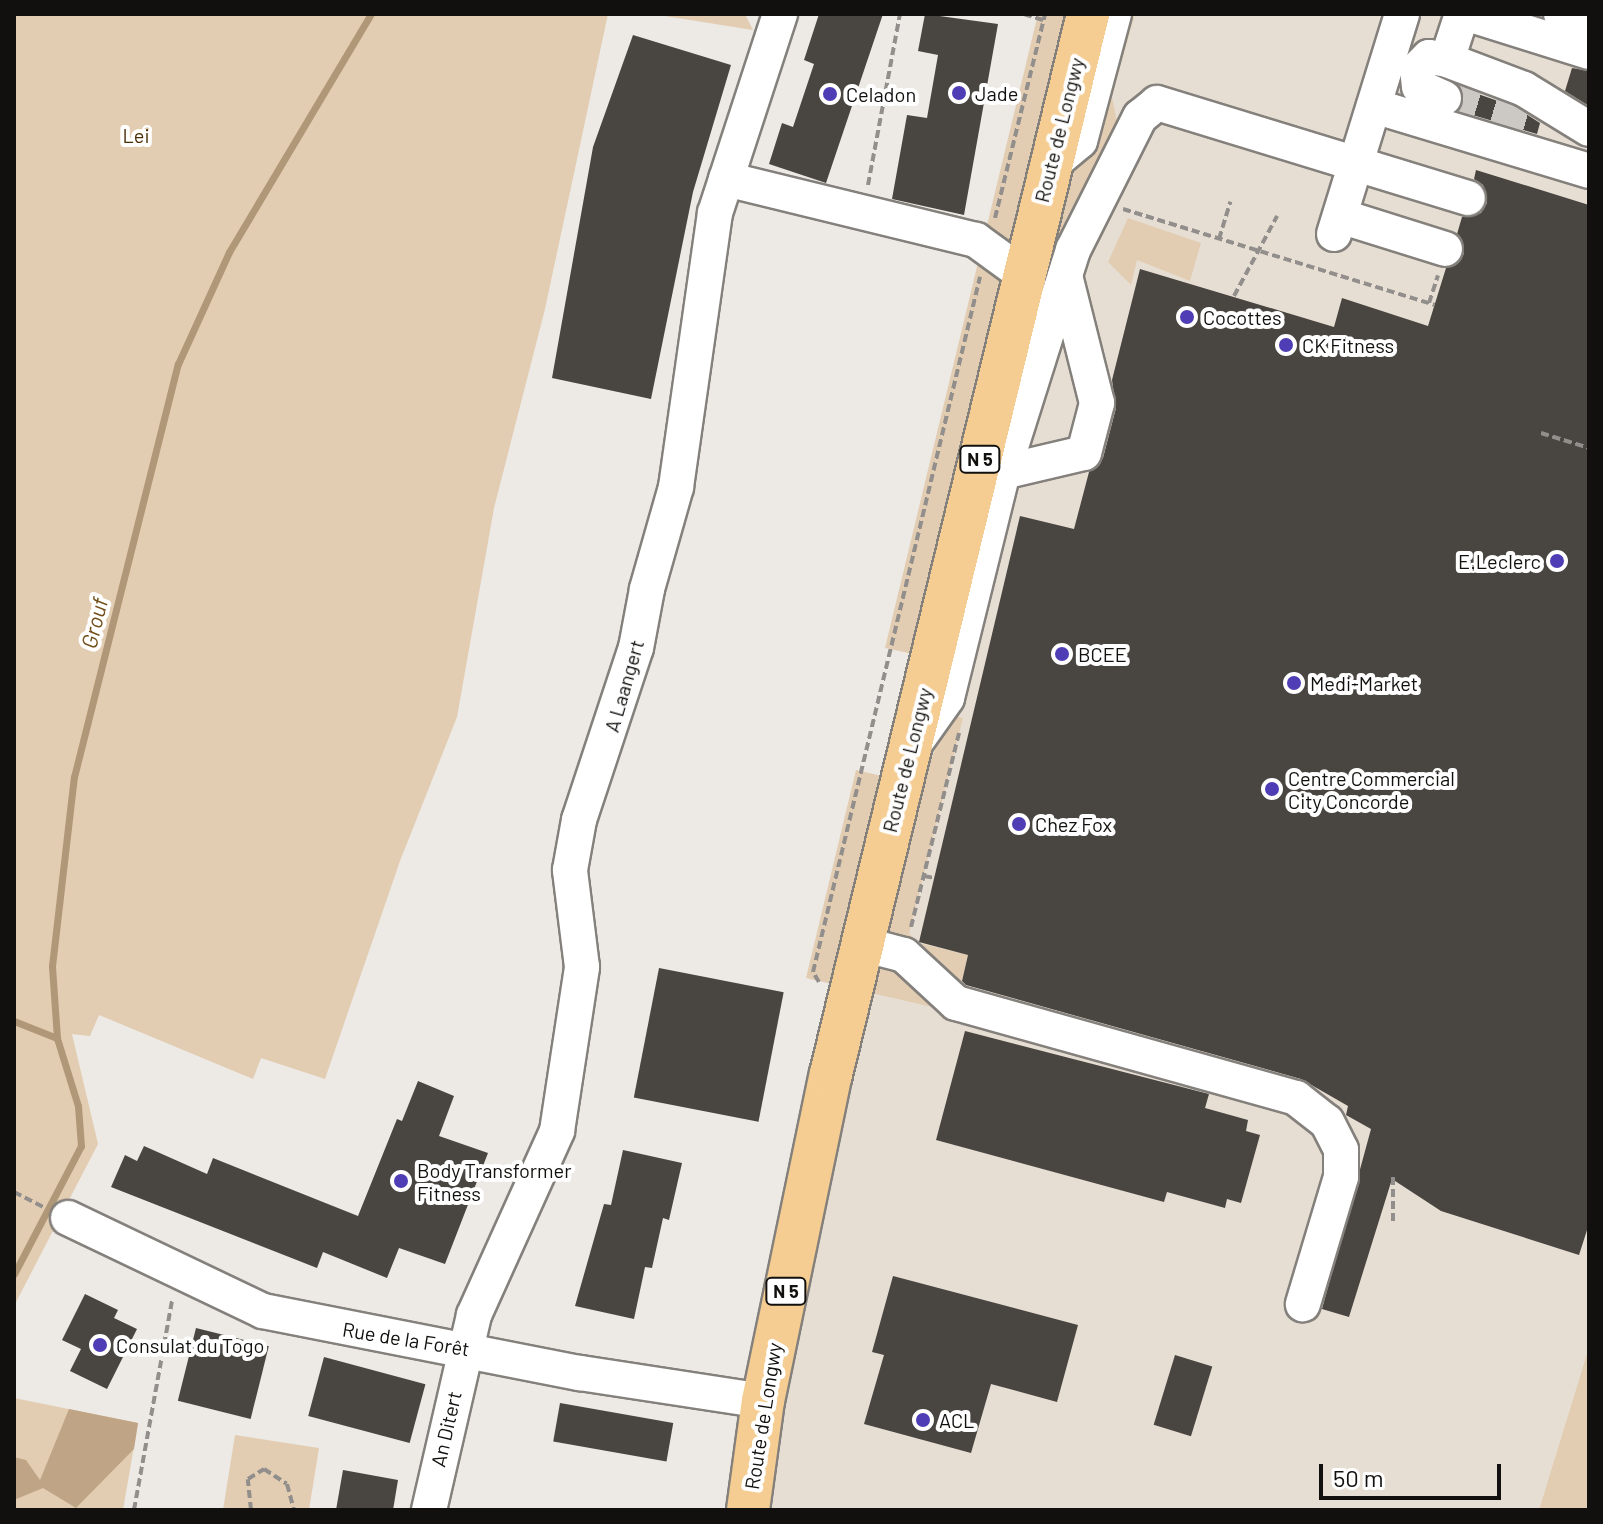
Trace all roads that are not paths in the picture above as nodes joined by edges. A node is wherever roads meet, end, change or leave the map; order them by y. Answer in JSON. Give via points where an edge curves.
{"nodes":[{"id":1,"x":780,"y":14,"type":"edge"},
{"id":2,"x":1088,"y":14,"type":"edge"},
{"id":3,"x":1114,"y":14,"type":"edge"},
{"id":4,"x":1402,"y":14,"type":"edge"},
{"id":5,"x":1465,"y":14,"type":"edge"},
{"id":6,"x":1561,"y":14,"type":"edge"},
{"id":7,"x":1589,"y":23,"type":"edge"},
{"id":8,"x":1589,"y":52,"type":"edge"},
{"id":9,"x":1447,"y":60,"type":"junction"},
{"id":10,"x":1444,"y":98,"type":"tunnel mouth"},
{"id":11,"x":1374,"y":106,"type":"junction"},
{"id":12,"x":1540,"y":126,"type":"tunnel mouth"},
{"id":13,"x":1589,"y":129,"type":"edge"},
{"id":14,"x":1589,"y":140,"type":"edge"},
{"id":15,"x":1356,"y":163,"type":"junction"},
{"id":16,"x":1050,"y":166,"type":"junction"},
{"id":17,"x":1589,"y":171,"type":"edge"},
{"id":18,"x":726,"y":179,"type":"junction"},
{"id":19,"x":1468,"y":198,"type":"dead end"},
{"id":20,"x":1445,"y":249,"type":"dead end"},
{"id":21,"x":1024,"y":275,"type":"junction"},
{"id":22,"x":1065,"y":276,"type":"junction"},
{"id":23,"x":1003,"y":472,"type":"junction"},
{"id":24,"x":908,"y":754,"type":"junction"},
{"id":25,"x":862,"y":944,"type":"junction"},
{"id":26,"x":68,"y":1218,"type":"dead end"},
{"id":27,"x":1303,"y":1304,"type":"dead end"},
{"id":28,"x":464,"y":1348,"type":"junction"},
{"id":29,"x":763,"y":1401,"type":"junction"},
{"id":30,"x":429,"y":1510,"type":"edge"},
{"id":31,"x":748,"y":1510,"type":"edge"}],
"edges":[{"from":1,"to":18,"type":"street","name":"A Laangert"},
{"from":2,"to":16,"type":"main road","name":"Route de Longwy","number":"N 5"},
{"from":3,"to":16,"type":"street","via":[[1080,141]]},
{"from":4,"to":11,"type":"street"},
{"from":5,"to":8,"type":"street"},
{"from":5,"to":9,"type":"street"},
{"from":6,"to":7,"type":"street"},
{"from":9,"to":10,"type":"street","via":[[1429,57],[1417,69],[1419,87]]},
{"from":9,"to":13,"type":"street","via":[[1524,89]]},
{"from":11,"to":15,"type":"street"},
{"from":11,"to":17,"type":"street"},
{"from":12,"to":14,"type":"street"},
{"from":15,"to":19,"type":"street"},
{"from":15,"to":20,"type":"street","via":[[1337,225]]},
{"from":15,"to":22,"type":"street","via":[[1157,103],[1140,117]]},
{"from":16,"to":21,"type":"main road","name":"Route de Longwy","number":"N 5"},
{"from":18,"to":21,"type":"street","via":[[885,204],[988,245]]},
{"from":18,"to":28,"type":"street","name":"A Laangert","via":[[704,268],[676,487],[636,648],[579,820],[570,870],[582,967],[557,1131],[486,1284]]},
{"from":21,"to":24,"type":"main road","name":"Route de Longwy","number":"N 5"},
{"from":22,"to":23,"type":"street"},
{"from":22,"to":23,"type":"street","via":[[1097,403],[1084,453]]},
{"from":23,"to":24,"type":"street","via":[[947,698]]},
{"from":24,"to":25,"type":"main road","name":"Route de Longwy","number":"N 5"},
{"from":25,"to":27,"type":"street","via":[[904,955],[956,1003],[1296,1098],[1327,1122],[1341,1150],[1341,1177]]},
{"from":25,"to":29,"type":"main road","name":"Route de Longwy","number":"N 5"},
{"from":26,"to":28,"type":"street","name":"Rue de la Forêt","via":[[263,1311]]},
{"from":28,"to":29,"type":"street","name":"Rue de la Forêt","via":[[580,1373]]},
{"from":28,"to":30,"type":"street","name":"An Ditert"},
{"from":29,"to":31,"type":"main road","name":"Route de Longwy","number":"N 5"}]}
